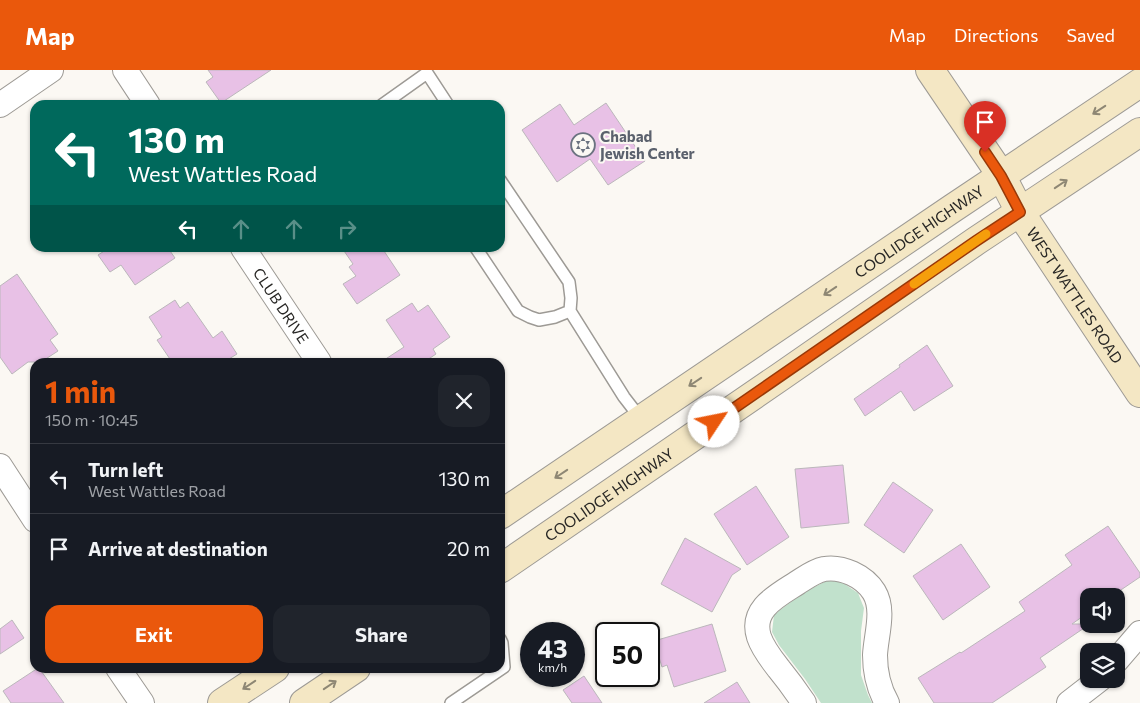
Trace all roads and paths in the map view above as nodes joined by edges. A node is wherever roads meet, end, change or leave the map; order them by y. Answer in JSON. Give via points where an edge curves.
{"nodes":[{"id":1,"x":51,"y":70,"type":"edge"},
{"id":2,"x":125,"y":70,"type":"edge"},
{"id":3,"x":930,"y":70,"type":"edge"},
{"id":4,"x":1140,"y":83,"type":"edge"},
{"id":5,"x":145,"y":100,"type":"edge"},
{"id":6,"x":389,"y":100,"type":"edge"},
{"id":7,"x":445,"y":100,"type":"edge"},
{"id":8,"x":0,"y":105,"type":"edge"},
{"id":9,"x":1140,"y":132,"type":"edge"},
{"id":10,"x":1001,"y":176,"type":"junction"},
{"id":11,"x":505,"y":187,"type":"edge"},
{"id":12,"x":1020,"y":212,"type":"junction"},
{"id":13,"x":246,"y":252,"type":"edge"},
{"id":14,"x":479,"y":252,"type":"edge"},
{"id":15,"x":570,"y":311,"type":"junction"},
{"id":16,"x":316,"y":358,"type":"edge"},
{"id":17,"x":1140,"y":393,"type":"edge"},
{"id":18,"x":641,"y":419,"type":"junction"},
{"id":19,"x":0,"y":466,"type":"edge"},
{"id":20,"x":649,"y":466,"type":"junction"},
{"id":21,"x":30,"y":512,"type":"edge"},
{"id":22,"x":505,"y":512,"type":"edge"},
{"id":23,"x":505,"y":566,"type":"edge"},
{"id":24,"x":1140,"y":633,"type":"edge"},
{"id":25,"x":1125,"y":650,"type":"edge"},
{"id":26,"x":121,"y":673,"type":"edge"},
{"id":27,"x":267,"y":673,"type":"edge"},
{"id":28,"x":349,"y":673,"type":"edge"},
{"id":29,"x":495,"y":673,"type":"edge"},
{"id":30,"x":1088,"y":688,"type":"edge"},
{"id":31,"x":142,"y":703,"type":"edge"},
{"id":32,"x":222,"y":703,"type":"edge"},
{"id":33,"x":304,"y":703,"type":"edge"},
{"id":34,"x":451,"y":703,"type":"edge"},
{"id":35,"x":804,"y":703,"type":"edge"},
{"id":36,"x":887,"y":703,"type":"edge"},
{"id":37,"x":1069,"y":703,"type":"edge"}],
"edges":[{"from":1,"to":8,"type":"street"},
{"from":2,"to":5,"type":"street"},
{"from":3,"to":10,"type":"main road","name":"WEST WATTLES ROAD"},
{"from":4,"to":10,"type":"main road","name":"COOLIDGE HIGHWAY","one_way":true},
{"from":6,"to":7,"type":"lane","via":[[427,73]]},
{"from":12,"to":9,"type":"main road","name":"COOLIDGE HIGHWAY","one_way":true},
{"from":10,"to":12,"type":"main road","name":"WEST WATTLES ROAD"},
{"from":10,"to":18,"type":"main road","name":"COOLIDGE HIGHWAY","one_way":true},
{"from":11,"to":15,"type":"lane","via":[[569,282]]},
{"from":12,"to":17,"type":"main road","name":"WEST WATTLES ROAD"},
{"from":12,"to":20,"type":"main road","name":"COOLIDGE HIGHWAY"},
{"from":13,"to":16,"type":"street","name":"CLUB DRIVE"},
{"from":14,"to":15,"type":"lane","via":[[518,311],[539,320]]},
{"from":15,"to":18,"type":"lane"},
{"from":18,"to":20,"type":"main road","via":[[656,425],[661,434],[659,451]]},
{"from":18,"to":22,"type":"main road","name":"COOLIDGE HIGHWAY","one_way":true},
{"from":19,"to":21,"type":"street"},
{"from":20,"to":23,"type":"main road","name":"COOLIDGE HIGHWAY"},
{"from":24,"to":25,"type":"street"},
{"from":26,"to":31,"type":"street"},
{"from":27,"to":32,"type":"main road","one_way":true},
{"from":33,"to":28,"type":"main road","one_way":true},
{"from":29,"to":34,"type":"lane"},
{"from":30,"to":37,"type":"street"},
{"from":35,"to":36,"type":"street","via":[[766,651],[759,637],[757,622],[766,605],[780,594],[811,574],[830,569],[845,571],[865,582],[880,606],[875,657],[882,695]]}]}
